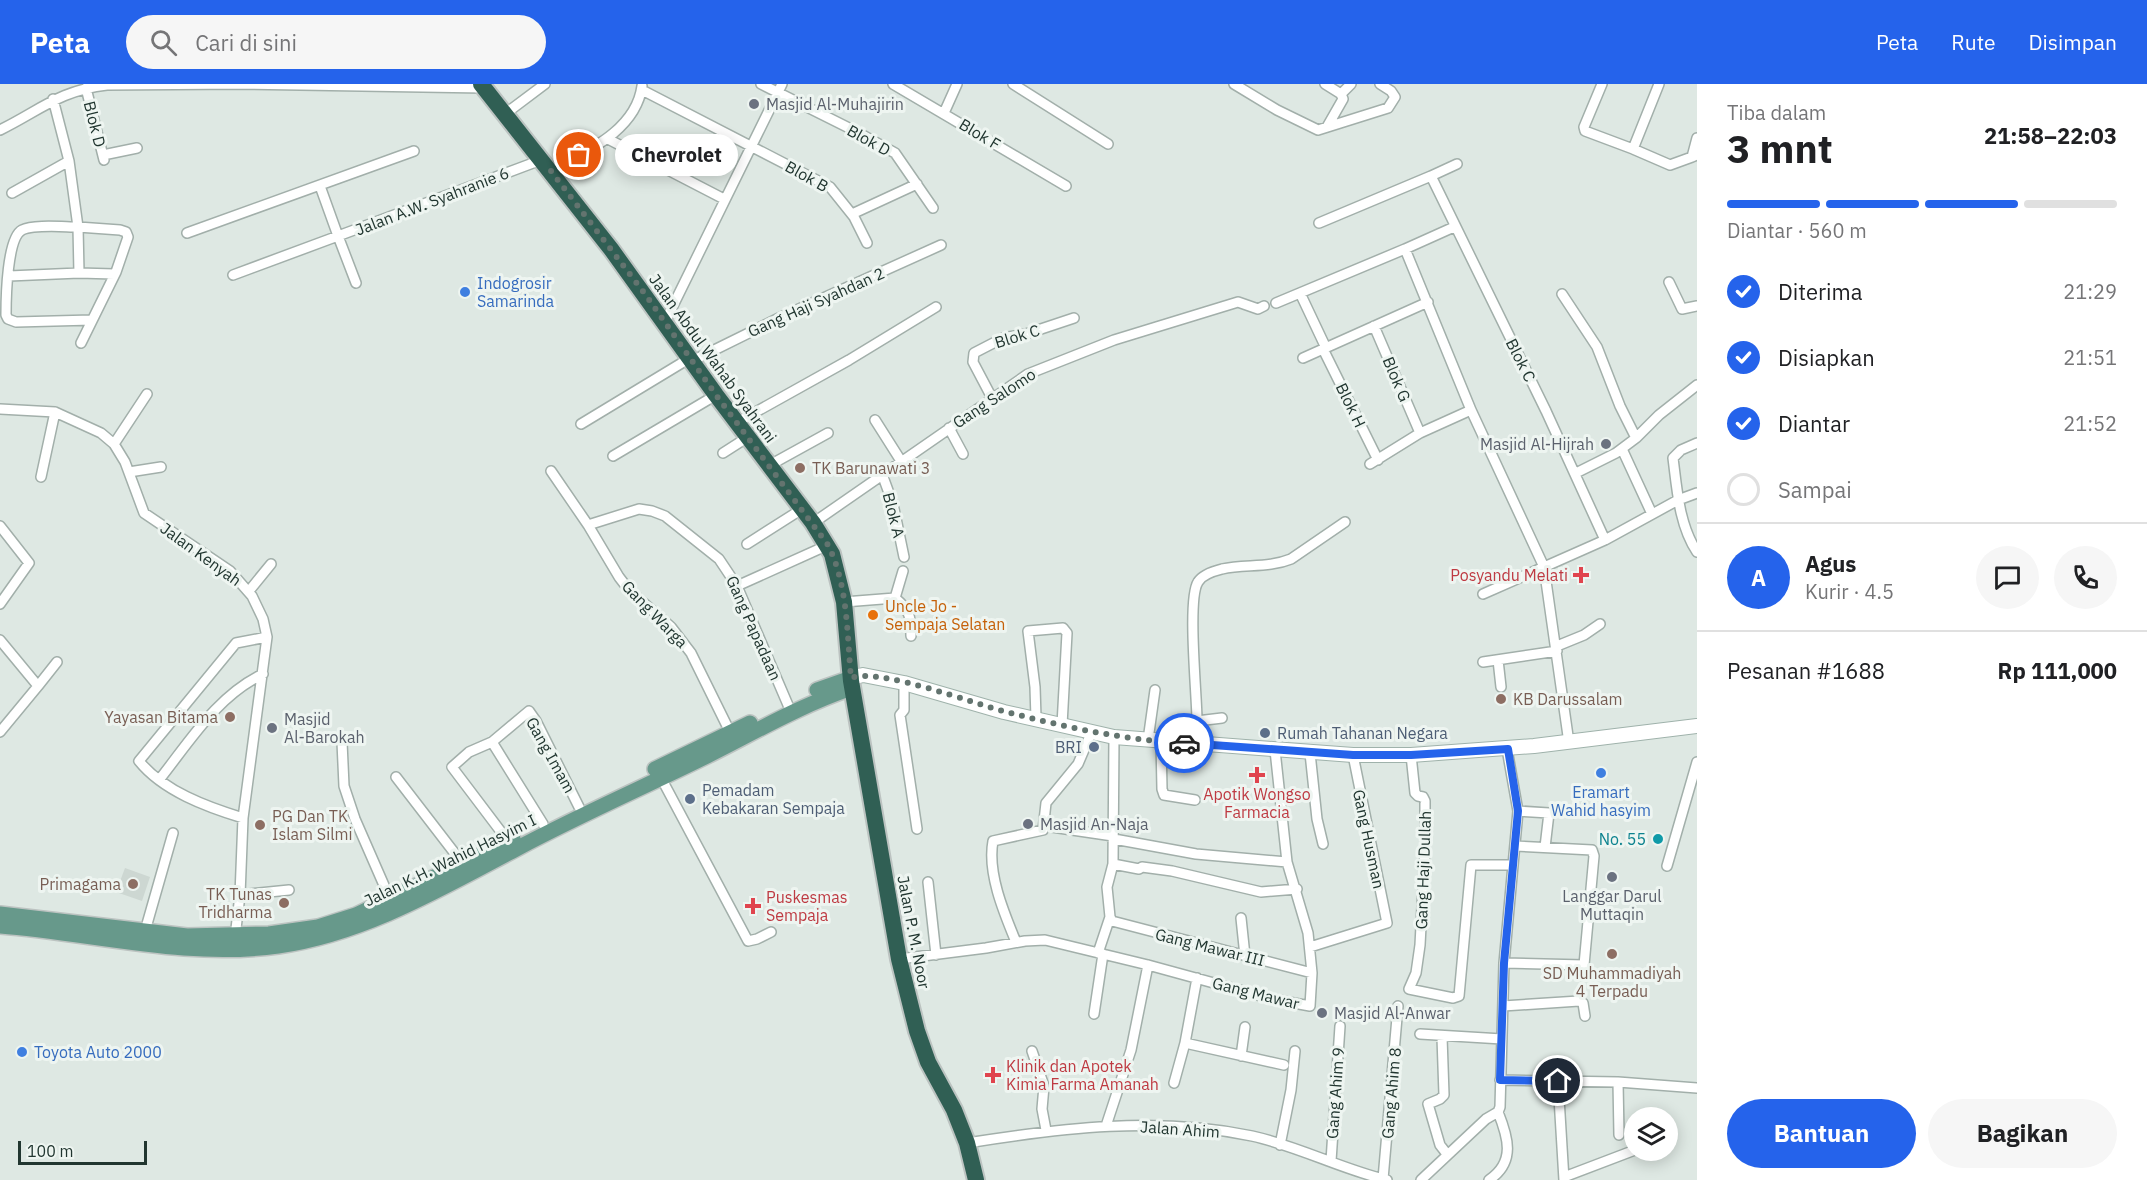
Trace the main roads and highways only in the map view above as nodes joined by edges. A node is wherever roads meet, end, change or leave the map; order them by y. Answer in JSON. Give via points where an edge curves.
{"nodes":[{"id":1,"x":483,"y":86,"type":"edge"},
{"id":2,"x":851,"y":682,"type":"junction"},
{"id":3,"x":658,"y":773,"type":"junction"},
{"id":4,"x":458,"y":870,"type":"junction"},
{"id":5,"x":436,"y":883,"type":"junction"},
{"id":6,"x":0,"y":914,"type":"edge"},
{"id":7,"x":0,"y":926,"type":"edge"},
{"id":8,"x":186,"y":943,"type":"junction"},
{"id":9,"x":976,"y":1180,"type":"edge"}],
"edges":[{"from":1,"to":2,"type":"highway","name":"Jalan Abdul Wahab Syahrani","via":[[665,322],[828,545],[844,602]]},
{"from":2,"to":3,"type":"main road","name":"Jalan K.H. Wahid Hasyim I","via":[[818,701]]},
{"from":2,"to":3,"type":"main road","name":"Jalan K.H. Wahid Hasyim I","via":[[730,732]]},
{"from":2,"to":9,"type":"highway","name":"Jalan P. M. Noor","via":[[899,959],[917,1031],[928,1062],[954,1110]]},
{"from":3,"to":4,"type":"main road","name":"Jalan K.H. Wahid Hasyim I","via":[[552,829]]},
{"from":3,"to":4,"type":"main road","name":"Jalan K.H. Wahid Hasyim I","via":[[543,824]]},
{"from":4,"to":5,"type":"main road","name":"Jalan K.H. Wahid Hasyim I"},
{"from":5,"to":8,"type":"main road","name":"Jalan K.H. Wahid Hasyim I","via":[[318,927]]},
{"from":5,"to":8,"type":"main road","name":"Jalan K.H. Wahid Hasyim I","via":[[357,926],[328,936],[277,946]]},
{"from":6,"to":8,"type":"main road","name":"Jalan K.H. Wahid Hasyim I","via":[[145,931]]},
{"from":7,"to":8,"type":"main road","name":"Jalan K.H. Wahid Hasyim I"}]}
